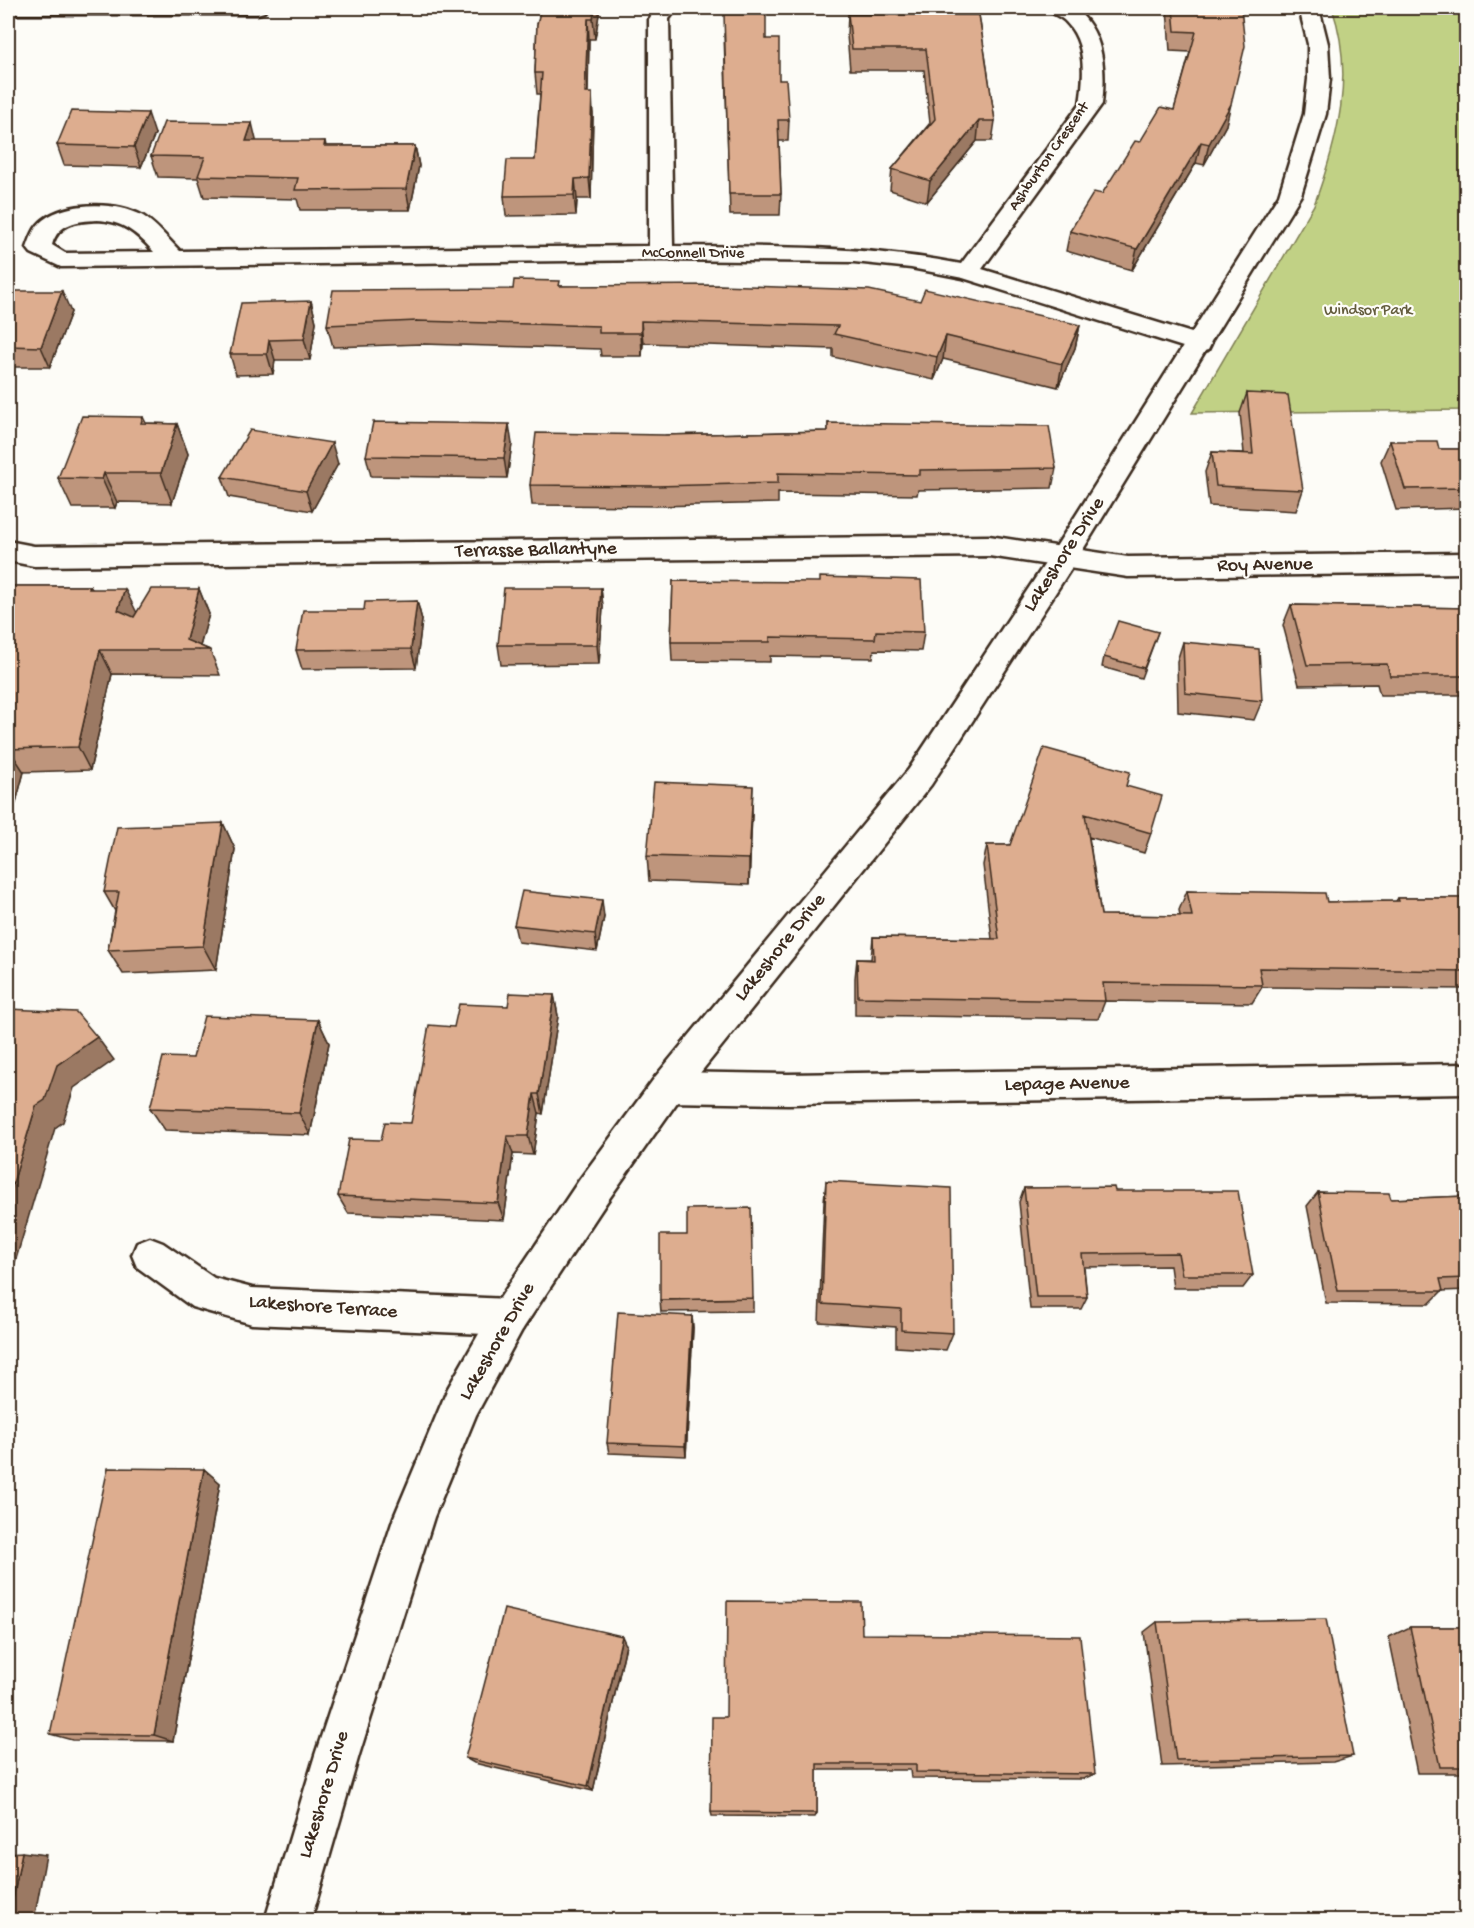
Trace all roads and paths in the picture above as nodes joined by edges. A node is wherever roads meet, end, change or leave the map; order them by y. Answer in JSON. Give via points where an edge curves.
{"nodes":[{"id":1,"x":8,"y":8,"type":"edge"},
{"id":2,"x":257,"y":8,"type":"edge"},
{"id":3,"x":667,"y":8,"type":"edge"},
{"id":4,"x":1058,"y":8,"type":"edge"},
{"id":5,"x":1309,"y":8,"type":"edge"},
{"id":6,"x":661,"y":253,"type":"junction"},
{"id":7,"x":175,"y":260,"type":"junction"},
{"id":8,"x":967,"y":272,"type":"junction"},
{"id":9,"x":1199,"y":344,"type":"junction"},
{"id":10,"x":8,"y":551,"type":"edge"},
{"id":11,"x":1064,"y":557,"type":"junction"},
{"id":12,"x":1467,"y":564,"type":"edge"},
{"id":13,"x":1467,"y":1079,"type":"edge"},
{"id":14,"x":669,"y":1087,"type":"junction"},
{"id":15,"x":150,"y":1255,"type":"dead end"},
{"id":16,"x":508,"y":1317,"type":"junction"},
{"id":17,"x":288,"y":1920,"type":"edge"}],
"edges":[{"from":1,"to":2,"type":"street"},
{"from":3,"to":6,"type":"street","via":[[658,19]]},
{"from":4,"to":8,"type":"street","name":"Ashburton Crescent","via":[[1069,11],[1080,22],[1095,71],[1091,104]]},
{"from":5,"to":9,"type":"street","name":"Lakeshore Drive","via":[[1318,44],[1319,80],[1303,159],[1290,195]]},
{"from":6,"to":7,"type":"street","name":"McConnell Drive"},
{"from":6,"to":8,"type":"street","name":"McConnell Drive","via":[[854,255]]},
{"from":7,"to":7,"type":"street","name":"McConnell Drive","via":[[129,218],[90,212],[59,218],[45,231],[39,248],[61,260]]},
{"from":8,"to":9,"type":"street","name":"McConnell Drive"},
{"from":9,"to":11,"type":"street","name":"Lakeshore Drive"},
{"from":10,"to":11,"type":"street","name":"Terrasse Ballantyne","via":[[34,556],[989,546]]},
{"from":11,"to":12,"type":"street","name":"Roy Avenue","via":[[1128,567]]},
{"from":11,"to":14,"type":"street","name":"Lakeshore Drive","via":[[920,777]]},
{"from":13,"to":14,"type":"street","name":"Lepage Avenue","via":[[788,1089]]},
{"from":14,"to":16,"type":"street","name":"Lakeshore Drive"},
{"from":15,"to":16,"type":"street","name":"Lakeshore Terrace","via":[[205,1293],[252,1306]]},
{"from":16,"to":17,"type":"street","name":"Lakeshore Drive","via":[[462,1402],[414,1517]]}]}
